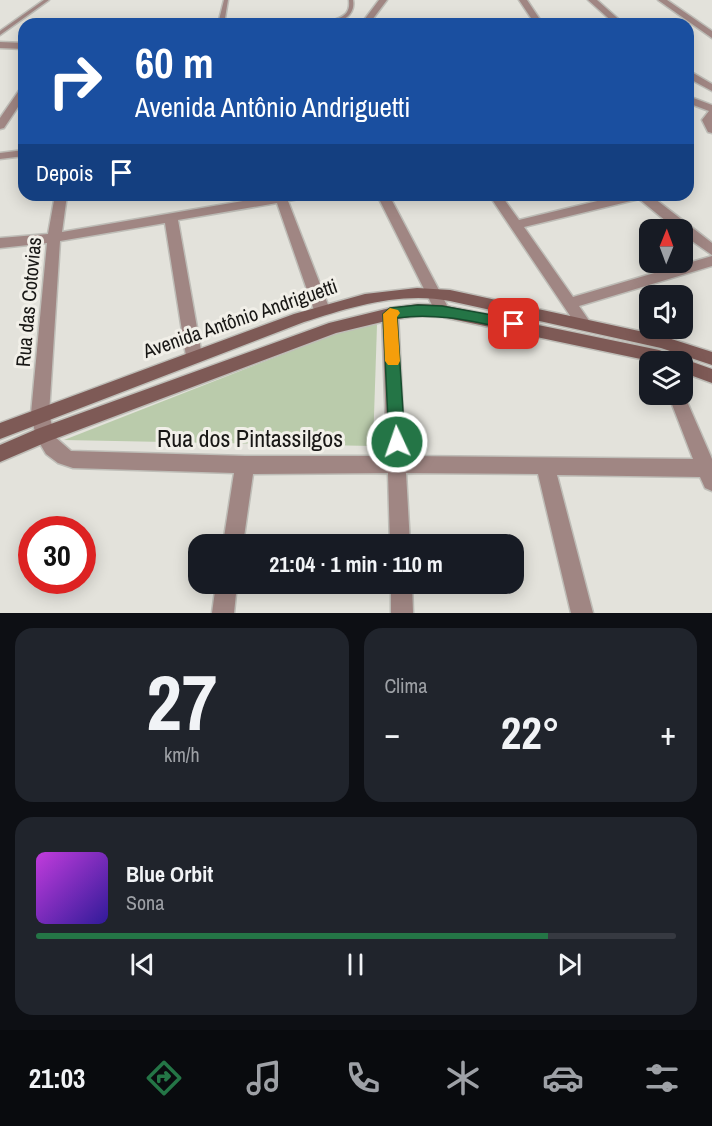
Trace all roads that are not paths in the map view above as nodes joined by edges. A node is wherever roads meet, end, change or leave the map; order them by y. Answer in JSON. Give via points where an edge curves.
{"nodes":[{"id":1,"x":47,"y":0,"type":"edge"},
{"id":2,"x":226,"y":0,"type":"edge"},
{"id":3,"x":351,"y":0,"type":"edge"},
{"id":4,"x":382,"y":0,"type":"edge"},
{"id":5,"x":523,"y":0,"type":"edge"},
{"id":6,"x":592,"y":0,"type":"edge"},
{"id":7,"x":662,"y":0,"type":"edge"},
{"id":8,"x":21,"y":18,"type":"edge"},
{"id":9,"x":222,"y":18,"type":"edge"},
{"id":10,"x":341,"y":18,"type":"edge"},
{"id":11,"x":368,"y":18,"type":"edge"},
{"id":12,"x":535,"y":18,"type":"edge"},
{"id":13,"x":613,"y":18,"type":"edge"},
{"id":14,"x":688,"y":18,"type":"edge"},
{"id":15,"x":18,"y":20,"type":"edge"},
{"id":16,"x":694,"y":22,"type":"edge"},
{"id":17,"x":0,"y":33,"type":"edge"},
{"id":18,"x":712,"y":35,"type":"edge"},
{"id":19,"x":0,"y":45,"type":"edge"},
{"id":20,"x":18,"y":46,"type":"edge"},
{"id":21,"x":694,"y":76,"type":"edge"},
{"id":22,"x":712,"y":88,"type":"edge"},
{"id":23,"x":18,"y":100,"type":"edge"},
{"id":24,"x":694,"y":102,"type":"edge"},
{"id":25,"x":712,"y":109,"type":"edge"},
{"id":26,"x":712,"y":114,"type":"edge"},
{"id":27,"x":0,"y":126,"type":"edge"},
{"id":28,"x":712,"y":130,"type":"edge"},
{"id":29,"x":18,"y":154,"type":"edge"},
{"id":30,"x":0,"y":156,"type":"edge"},
{"id":31,"x":60,"y":201,"type":"edge"},
{"id":32,"x":264,"y":201,"type":"edge"},
{"id":33,"x":282,"y":201,"type":"edge"},
{"id":34,"x":386,"y":201,"type":"edge"},
{"id":35,"x":499,"y":201,"type":"edge"},
{"id":36,"x":615,"y":201,"type":"edge"},
{"id":37,"x":648,"y":201,"type":"edge"},
{"id":38,"x":171,"y":218,"type":"junction"},
{"id":39,"x":515,"y":225,"type":"junction"},
{"id":40,"x":54,"y":238,"type":"junction"},
{"id":41,"x":0,"y":243,"type":"edge"},
{"id":42,"x":712,"y":250,"type":"edge"},
{"id":43,"x":712,"y":261,"type":"edge"},
{"id":44,"x":434,"y":293,"type":"junction"},
{"id":45,"x":568,"y":304,"type":"junction"},
{"id":46,"x":322,"y":310,"type":"junction"},
{"id":47,"x":442,"y":311,"type":"junction"},
{"id":48,"x":390,"y":314,"type":"junction"},
{"id":49,"x":584,"y":325,"type":"junction"},
{"id":50,"x":639,"y":354,"type":"edge"},
{"id":51,"x":194,"y":356,"type":"junction"},
{"id":52,"x":712,"y":359,"type":"edge"},
{"id":53,"x":693,"y":369,"type":"edge"},
{"id":54,"x":712,"y":376,"type":"edge"},
{"id":55,"x":680,"y":405,"type":"edge"},
{"id":56,"x":40,"y":414,"type":"junction"},
{"id":57,"x":0,"y":431,"type":"edge"},
{"id":58,"x":43,"y":435,"type":"junction"},
{"id":59,"x":0,"y":454,"type":"edge"},
{"id":60,"x":398,"y":464,"type":"junction"},
{"id":61,"x":245,"y":465,"type":"junction"},
{"id":62,"x":546,"y":467,"type":"junction"},
{"id":63,"x":709,"y":475,"type":"edge"},
{"id":64,"x":235,"y":534,"type":"edge"},
{"id":65,"x":400,"y":534,"type":"edge"},
{"id":66,"x":226,"y":594,"type":"edge"},
{"id":67,"x":402,"y":594,"type":"edge"},
{"id":68,"x":223,"y":613,"type":"edge"},
{"id":69,"x":402,"y":613,"type":"edge"},
{"id":70,"x":582,"y":613,"type":"edge"}],
"edges":[{"from":1,"to":8,"type":"lane"},
{"from":2,"to":9,"type":"lane"},
{"from":3,"to":10,"type":"lane","via":[[352,8]]},
{"from":4,"to":11,"type":"street"},
{"from":5,"to":12,"type":"street"},
{"from":6,"to":13,"type":"street"},
{"from":7,"to":14,"type":"street"},
{"from":15,"to":17,"type":"lane"},
{"from":16,"to":18,"type":"street"},
{"from":19,"to":20,"type":"street"},
{"from":21,"to":22,"type":"street"},
{"from":23,"to":27,"type":"street"},
{"from":24,"to":25,"type":"street"},
{"from":26,"to":28,"type":"street","via":[[707,120]]},
{"from":29,"to":30,"type":"street"},
{"from":31,"to":40,"type":"street","name":"Rua das Cotovias"},
{"from":32,"to":38,"type":"street"},
{"from":33,"to":46,"type":"street"},
{"from":34,"to":44,"type":"street"},
{"from":35,"to":39,"type":"street"},
{"from":36,"to":39,"type":"street"},
{"from":37,"to":42,"type":"street"},
{"from":38,"to":40,"type":"street"},
{"from":38,"to":51,"type":"street"},
{"from":39,"to":45,"type":"street"},
{"from":40,"to":41,"type":"street"},
{"from":40,"to":56,"type":"street","name":"Rua das Cotovias"},
{"from":43,"to":45,"type":"street"},
{"from":44,"to":46,"type":"street","name":"Avenida Antônio Andriguetti","via":[[390,296]]},
{"from":44,"to":47,"type":"street"},
{"from":44,"to":49,"type":"street","name":"Avenida Antônio Andriguetti"},
{"from":45,"to":49,"type":"street"},
{"from":46,"to":51,"type":"street","name":"Avenida Antônio Andriguetti"},
{"from":47,"to":48,"type":"street","name":"Avenida Antônio Andriguetti"},
{"from":47,"to":50,"type":"street","name":"Avenida Antônio Andriguetti"},
{"from":48,"to":58,"type":"street","name":"Avenida Antônio Andriguetti","via":[[317,333]]},
{"from":48,"to":60,"type":"street"},
{"from":49,"to":52,"type":"street","name":"Avenida Antônio Andriguetti","via":[[662,342]]},
{"from":51,"to":56,"type":"street","name":"Avenida Antônio Andriguetti"},
{"from":53,"to":54,"type":"street"},
{"from":55,"to":63,"type":"street"},
{"from":56,"to":57,"type":"street","name":"Avenida Antônio Andriguetti"},
{"from":56,"to":58,"type":"street"},
{"from":58,"to":59,"type":"street","name":"Avenida Antônio Andriguetti"},
{"from":58,"to":61,"type":"street","name":"Rua dos Pintassilgos","via":[[55,453],[74,460]]},
{"from":60,"to":61,"type":"street","name":"Rua dos Pintassilgos"},
{"from":60,"to":62,"type":"street","name":"Rua dos Pintassilgos"},
{"from":60,"to":65,"type":"street"},
{"from":61,"to":64,"type":"street"},
{"from":62,"to":63,"type":"street","name":"Rua dos Pintassilgos"},
{"from":62,"to":70,"type":"street"},
{"from":66,"to":68,"type":"street"},
{"from":67,"to":69,"type":"street"}]}
